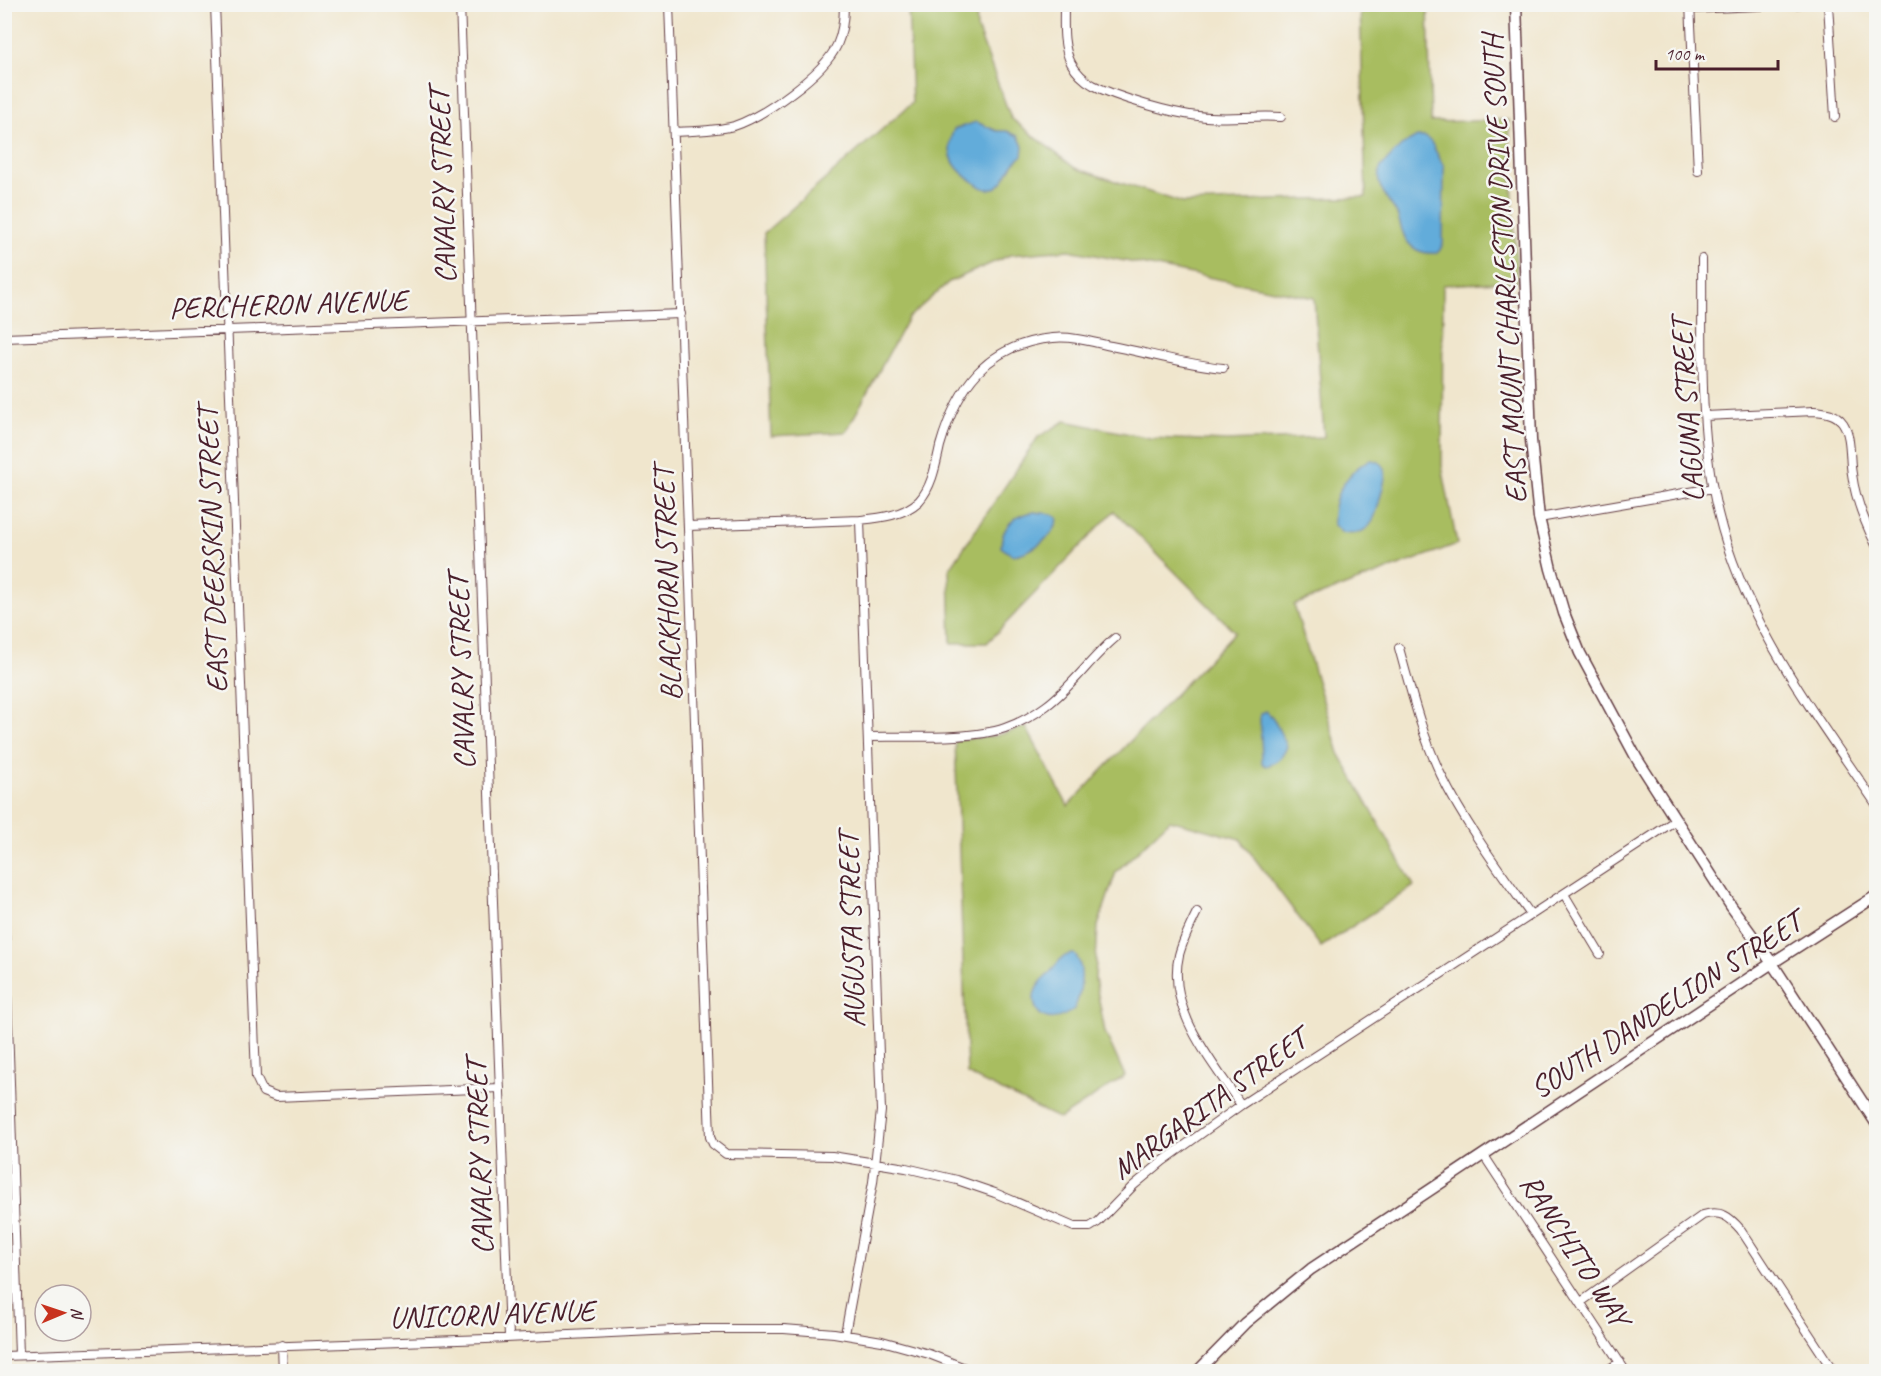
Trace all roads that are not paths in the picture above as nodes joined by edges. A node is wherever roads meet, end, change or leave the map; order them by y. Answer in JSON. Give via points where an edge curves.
{"nodes":[{"id":1,"x":215,"y":4,"type":"edge"},
{"id":2,"x":460,"y":4,"type":"edge"},
{"id":3,"x":669,"y":4,"type":"edge"},
{"id":4,"x":844,"y":4,"type":"edge"},
{"id":5,"x":1064,"y":4,"type":"edge"},
{"id":6,"x":1516,"y":4,"type":"edge"},
{"id":7,"x":1802,"y":4,"type":"edge"},
{"id":8,"x":1828,"y":4,"type":"edge"},
{"id":9,"x":1690,"y":7,"type":"edge"},
{"id":10,"x":1281,"y":117,"type":"dead end"},
{"id":11,"x":1835,"y":117,"type":"dead end"},
{"id":12,"x":674,"y":132,"type":"junction"},
{"id":13,"x":1698,"y":171,"type":"dead end"},
{"id":14,"x":1702,"y":259,"type":"dead end"},
{"id":15,"x":681,"y":314,"type":"junction"},
{"id":16,"x":470,"y":321,"type":"junction"},
{"id":17,"x":228,"y":331,"type":"junction"},
{"id":18,"x":4,"y":338,"type":"edge"},
{"id":19,"x":1222,"y":369,"type":"dead end"},
{"id":20,"x":1705,"y":416,"type":"junction"},
{"id":21,"x":1713,"y":488,"type":"junction"},
{"id":22,"x":1539,"y":518,"type":"junction"},
{"id":23,"x":860,"y":520,"type":"junction"},
{"id":24,"x":688,"y":526,"type":"junction"},
{"id":25,"x":1876,"y":545,"type":"edge"},
{"id":26,"x":1115,"y":638,"type":"dead end"},
{"id":27,"x":1399,"y":648,"type":"dead end"},
{"id":28,"x":868,"y":737,"type":"junction"},
{"id":29,"x":1876,"y":804,"type":"edge"},
{"id":30,"x":1676,"y":820,"type":"junction"},
{"id":31,"x":1564,"y":894,"type":"junction"},
{"id":32,"x":1876,"y":896,"type":"edge"},
{"id":33,"x":4,"y":903,"type":"edge"},
{"id":34,"x":1197,"y":912,"type":"dead end"},
{"id":35,"x":1531,"y":915,"type":"junction"},
{"id":36,"x":1600,"y":954,"type":"dead end"},
{"id":37,"x":1772,"y":963,"type":"junction"},
{"id":38,"x":500,"y":1088,"type":"junction"},
{"id":39,"x":8,"y":1102,"type":"edge"},
{"id":40,"x":1241,"y":1105,"type":"junction"},
{"id":41,"x":1876,"y":1123,"type":"edge"},
{"id":42,"x":726,"y":1154,"type":"joint"},
{"id":43,"x":1483,"y":1154,"type":"junction"},
{"id":44,"x":875,"y":1163,"type":"junction"},
{"id":45,"x":1581,"y":1302,"type":"junction"},
{"id":46,"x":845,"y":1335,"type":"junction"},
{"id":47,"x":509,"y":1337,"type":"junction"},
{"id":48,"x":282,"y":1346,"type":"junction"},
{"id":49,"x":19,"y":1355,"type":"junction"},
{"id":50,"x":4,"y":1356,"type":"edge"},
{"id":51,"x":1620,"y":1362,"type":"junction"},
{"id":52,"x":283,"y":1371,"type":"edge"},
{"id":53,"x":975,"y":1371,"type":"edge"},
{"id":54,"x":1197,"y":1371,"type":"edge"},
{"id":55,"x":1605,"y":1371,"type":"edge"},
{"id":56,"x":1626,"y":1371,"type":"edge"},
{"id":57,"x":1834,"y":1371,"type":"edge"}],
"edges":[{"from":1,"to":17,"type":"street","name":"EAST DEERSKIN STREET"},
{"from":2,"to":16,"type":"street","name":"CAVALRY STREET"},
{"from":3,"to":12,"type":"street","name":"BLACKHORN STREET"},
{"from":4,"to":12,"type":"street","via":[[837,46],[812,76],[764,111],[734,126]]},
{"from":5,"to":10,"type":"street","via":[[1066,52],[1079,75],[1093,85],[1189,115]]},
{"from":6,"to":22,"type":"street","name":"EAST MOUNT CHARLESTON DRIVE SOUTH","via":[[1531,440]]},
{"from":7,"to":9,"type":"street"},
{"from":8,"to":11,"type":"street"},
{"from":9,"to":13,"type":"street"},
{"from":12,"to":15,"type":"street","name":"BLACKHORN STREET"},
{"from":14,"to":20,"type":"street","name":"LAGUNA STREET"},
{"from":15,"to":16,"type":"street","name":"PERCHERON AVENUE"},
{"from":15,"to":24,"type":"street","name":"BLACKHORN STREET"},
{"from":16,"to":17,"type":"street","name":"PERCHERON AVENUE"},
{"from":16,"to":38,"type":"street","name":"CAVALRY STREET"},
{"from":17,"to":18,"type":"street","name":"PERCHERON AVENUE"},
{"from":17,"to":38,"type":"street","name":"EAST DEERSKIN STREET","via":[[256,1077],[263,1092],[276,1097]]},
{"from":19,"to":23,"type":"street","via":[[1080,339],[1054,338],[1013,348],[992,360],[964,388],[946,424],[934,469],[920,500],[897,514]]},
{"from":20,"to":21,"type":"street","name":"LAGUNA STREET"},
{"from":20,"to":25,"type":"street","via":[[1814,411],[1836,416],[1847,429],[1858,502]]},
{"from":21,"to":22,"type":"street"},
{"from":21,"to":29,"type":"street","name":"LAGUNA STREET","via":[[1735,569],[1761,626]]},
{"from":22,"to":30,"type":"street","name":"EAST MOUNT CHARLESTON DRIVE SOUTH","via":[[1564,614],[1580,654]]},
{"from":23,"to":24,"type":"street"},
{"from":23,"to":28,"type":"street","name":"AUGUSTA STREET"},
{"from":24,"to":42,"type":"street","name":"BLACKHORN STREET","via":[[710,1137]]},
{"from":26,"to":28,"type":"street","via":[[1046,706],[1005,728],[964,735]]},
{"from":27,"to":35,"type":"street","via":[[1423,732],[1441,775]]},
{"from":28,"to":44,"type":"street","name":"AUGUSTA STREET","via":[[881,1111]]},
{"from":30,"to":31,"type":"street","name":"MARGARITA STREET"},
{"from":30,"to":37,"type":"street","name":"EAST MOUNT CHARLESTON DRIVE SOUTH"},
{"from":31,"to":35,"type":"street","name":"MARGARITA STREET"},
{"from":31,"to":36,"type":"street"},
{"from":32,"to":37,"type":"street","name":"SOUTH DANDELION STREET"},
{"from":33,"to":39,"type":"street"},
{"from":34,"to":40,"type":"street","via":[[1178,957],[1178,995],[1199,1040]]},
{"from":35,"to":40,"type":"street","name":"MARGARITA STREET"},
{"from":37,"to":41,"type":"street","name":"EAST MOUNT CHARLESTON DRIVE SOUTH"},
{"from":37,"to":43,"type":"street","name":"SOUTH DANDELION STREET"},
{"from":38,"to":47,"type":"street","name":"CAVALRY STREET"},
{"from":39,"to":49,"type":"street"},
{"from":40,"to":44,"type":"street","name":"MARGARITA STREET","via":[[1163,1161],[1090,1227],[1074,1227],[957,1180]]},
{"from":42,"to":44,"type":"street","name":"MARGARITA STREET","via":[[813,1155]]},
{"from":43,"to":45,"type":"street","name":"RANCHITO WAY"},
{"from":43,"to":54,"type":"street","name":"SOUTH DANDELION STREET","via":[[1311,1269],[1272,1299]]},
{"from":44,"to":46,"type":"street","name":"AUGUSTA STREET"},
{"from":45,"to":51,"type":"street","name":"RANCHITO WAY"},
{"from":45,"to":57,"type":"street","via":[[1703,1215],[1722,1213],[1741,1230]]},
{"from":46,"to":47,"type":"street","name":"UNICORN AVENUE","via":[[784,1329],[695,1329]]},
{"from":46,"to":53,"type":"street","name":"UNICORN AVENUE","via":[[882,1341]]},
{"from":47,"to":48,"type":"street","name":"UNICORN AVENUE"},
{"from":48,"to":49,"type":"street","name":"UNICORN AVENUE"},
{"from":48,"to":52,"type":"street"},
{"from":49,"to":50,"type":"street","name":"UNICORN AVENUE"},
{"from":51,"to":55,"type":"street"},
{"from":51,"to":56,"type":"street","name":"RANCHITO WAY"}]}
